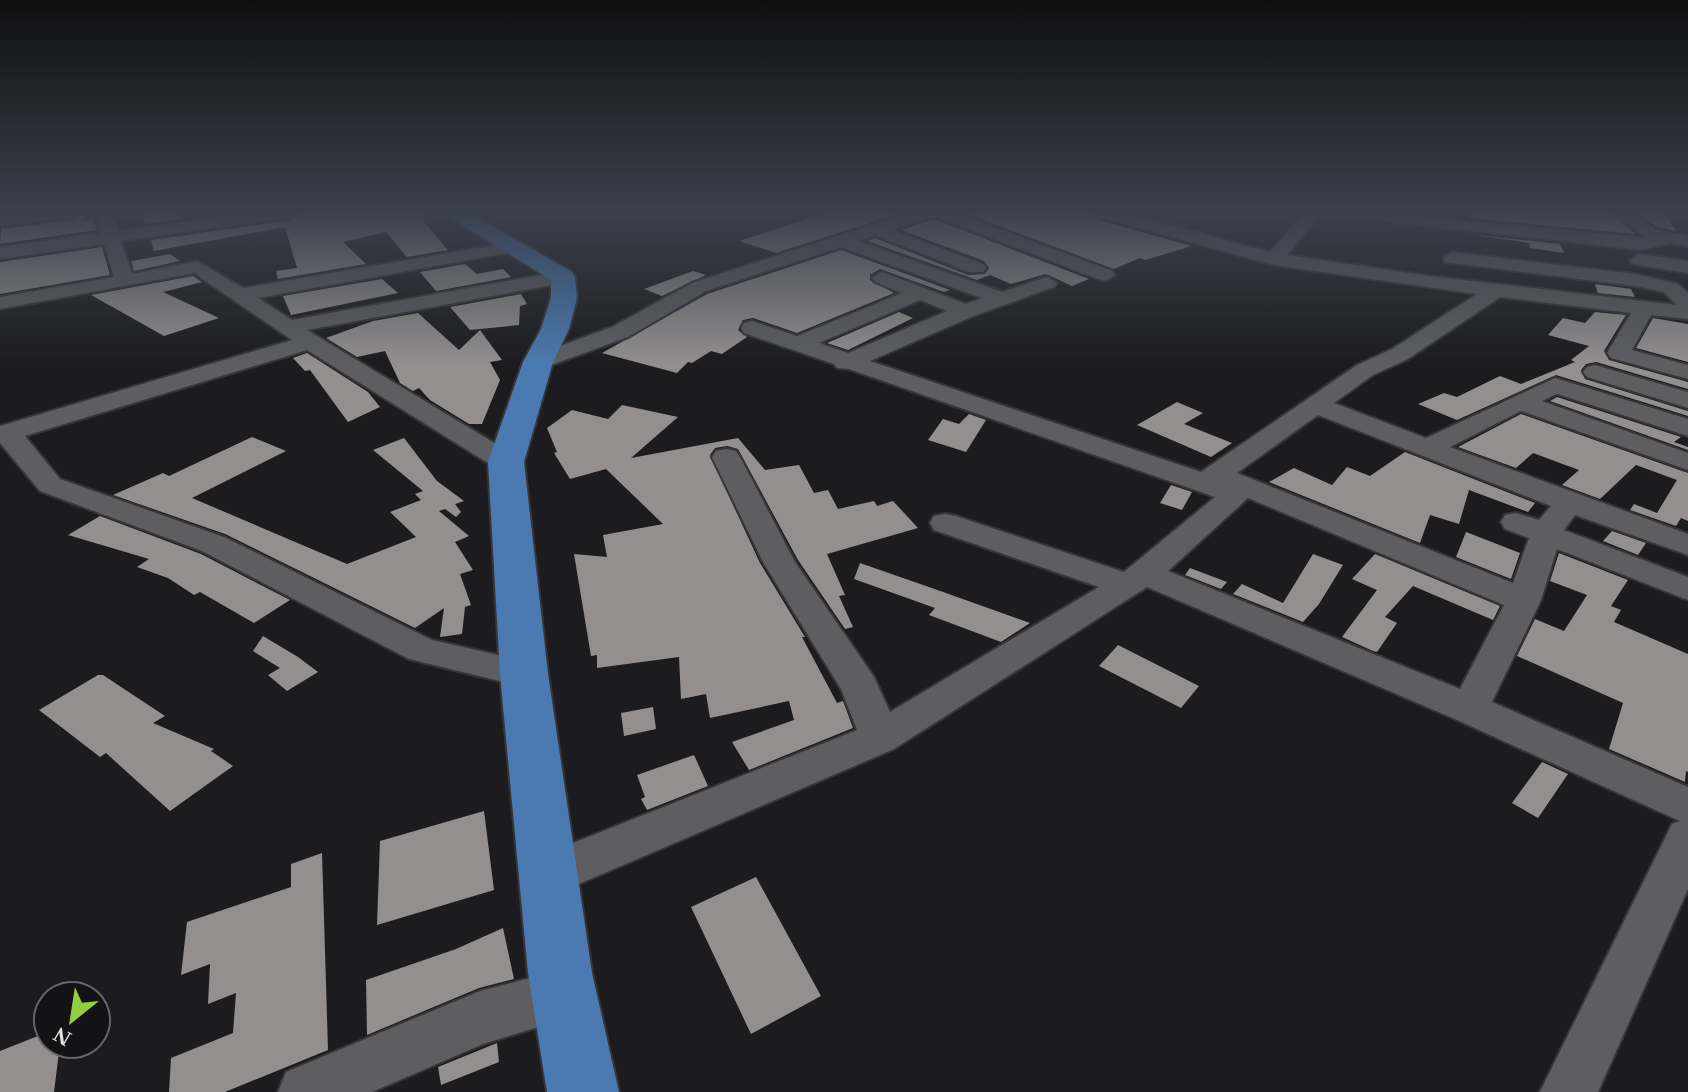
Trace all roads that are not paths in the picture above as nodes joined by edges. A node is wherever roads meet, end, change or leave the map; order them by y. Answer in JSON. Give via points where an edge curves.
{"nodes":[{"id":1,"x":119,"y":263,"type":"edge"},
{"id":2,"x":423,"y":263,"type":"edge"},
{"id":3,"x":540,"y":263,"type":"edge"},
{"id":4,"x":770,"y":263,"type":"edge"},
{"id":5,"x":846,"y":263,"type":"edge"},
{"id":6,"x":903,"y":263,"type":"edge"},
{"id":7,"x":961,"y":263,"type":"edge"},
{"id":8,"x":1073,"y":263,"type":"edge"},
{"id":9,"x":1302,"y":263,"type":"edge"},
{"id":10,"x":1453,"y":263,"type":"edge"},
{"id":11,"x":1493,"y":263,"type":"edge"},
{"id":12,"x":1660,"y":263,"type":"edge"},
{"id":13,"x":1688,"y":267,"type":"edge"},
{"id":14,"x":992,"y":275,"type":"dead end"},
{"id":15,"x":1105,"y":275,"type":"dead end"},
{"id":16,"x":563,"y":277,"type":"junction"},
{"id":17,"x":125,"y":281,"type":"junction"},
{"id":18,"x":1047,"y":283,"type":"dead end"},
{"id":19,"x":1459,"y":285,"type":"junction"},
{"id":20,"x":1498,"y":289,"type":"junction"},
{"id":21,"x":920,"y":293,"type":"junction"},
{"id":22,"x":241,"y":295,"type":"junction"},
{"id":23,"x":1000,"y":298,"type":"junction"},
{"id":24,"x":0,"y":303,"type":"edge"},
{"id":25,"x":1688,"y":304,"type":"edge"},
{"id":26,"x":1645,"y":307,"type":"junction"},
{"id":27,"x":965,"y":311,"type":"junction"},
{"id":28,"x":1688,"y":313,"type":"edge"},
{"id":29,"x":289,"y":327,"type":"junction"},
{"id":30,"x":752,"y":328,"type":"dead end"},
{"id":31,"x":310,"y":342,"type":"junction"},
{"id":32,"x":795,"y":345,"type":"junction"},
{"id":33,"x":538,"y":362,"type":"junction"},
{"id":34,"x":845,"y":363,"type":"junction"},
{"id":35,"x":1595,"y":372,"type":"dead end"},
{"id":36,"x":1688,"y":372,"type":"edge"},
{"id":37,"x":1688,"y":400,"type":"edge"},
{"id":38,"x":1522,"y":403,"type":"junction"},
{"id":39,"x":1316,"y":405,"type":"junction"},
{"id":40,"x":1688,"y":428,"type":"edge"},
{"id":41,"x":4,"y":434,"type":"edge"},
{"id":42,"x":1427,"y":448,"type":"junction"},
{"id":43,"x":726,"y":457,"type":"dead end"},
{"id":44,"x":506,"y":462,"type":"junction"},
{"id":45,"x":1688,"y":462,"type":"edge"},
{"id":46,"x":1210,"y":479,"type":"junction"},
{"id":47,"x":1569,"y":503,"type":"junction"},
{"id":48,"x":1516,"y":522,"type":"dead end"},
{"id":49,"x":945,"y":523,"type":"dead end"},
{"id":50,"x":1547,"y":531,"type":"junction"},
{"id":51,"x":1688,"y":545,"type":"edge"},
{"id":52,"x":1137,"y":580,"type":"junction"},
{"id":53,"x":1688,"y":589,"type":"edge"},
{"id":54,"x":1524,"y":600,"type":"junction"},
{"id":55,"x":524,"y":674,"type":"junction"},
{"id":56,"x":1469,"y":709,"type":"junction"},
{"id":57,"x":880,"y":738,"type":"junction"},
{"id":58,"x":1688,"y":806,"type":"edge"},
{"id":59,"x":1688,"y":838,"type":"edge"},
{"id":60,"x":550,"y":874,"type":"junction"},
{"id":61,"x":565,"y":995,"type":"junction"},
{"id":62,"x":306,"y":1092,"type":"edge"},
{"id":63,"x":583,"y":1092,"type":"edge"},
{"id":64,"x":1569,"y":1092,"type":"edge"}],
"edges":[{"from":1,"to":17,"type":"street"},
{"from":2,"to":22,"type":"street"},
{"from":3,"to":16,"type":"main road"},
{"from":4,"to":33,"type":"street","via":[[699,287],[620,332]]},
{"from":5,"to":21,"type":"street"},
{"from":6,"to":23,"type":"street"},
{"from":7,"to":14,"type":"street"},
{"from":8,"to":15,"type":"street"},
{"from":9,"to":19,"type":"street"},
{"from":10,"to":19,"type":"street"},
{"from":11,"to":25,"type":"street","via":[[1635,280],[1671,288]]},
{"from":12,"to":13,"type":"street"},
{"from":16,"to":29,"type":"street"},
{"from":16,"to":33,"type":"main road","via":[[564,298],[555,329]]},
{"from":17,"to":22,"type":"street","via":[[197,267]]},
{"from":17,"to":24,"type":"street"},
{"from":18,"to":23,"type":"street"},
{"from":19,"to":20,"type":"street"},
{"from":20,"to":26,"type":"street"},
{"from":20,"to":39,"type":"street"},
{"from":21,"to":27,"type":"street"},
{"from":21,"to":32,"type":"street"},
{"from":22,"to":29,"type":"street"},
{"from":23,"to":27,"type":"street"},
{"from":26,"to":28,"type":"street"},
{"from":26,"to":36,"type":"street","via":[[1619,353]]},
{"from":27,"to":34,"type":"street"},
{"from":29,"to":31,"type":"street"},
{"from":30,"to":32,"type":"street"},
{"from":31,"to":41,"type":"street"},
{"from":31,"to":44,"type":"street"},
{"from":32,"to":34,"type":"street"},
{"from":33,"to":44,"type":"main road"},
{"from":34,"to":46,"type":"street"},
{"from":35,"to":37,"type":"street"},
{"from":38,"to":40,"type":"street","via":[[1555,385]]},
{"from":38,"to":42,"type":"street"},
{"from":38,"to":45,"type":"street"},
{"from":39,"to":42,"type":"street"},
{"from":39,"to":46,"type":"street"},
{"from":41,"to":55,"type":"street","via":[[50,485],[213,544],[422,650]]},
{"from":42,"to":47,"type":"street"},
{"from":43,"to":57,"type":"street","via":[[779,562],[860,687]]},
{"from":44,"to":55,"type":"main road"},
{"from":46,"to":52,"type":"street","via":[[1236,494]]},
{"from":46,"to":54,"type":"street"},
{"from":47,"to":50,"type":"street"},
{"from":47,"to":51,"type":"street"},
{"from":48,"to":50,"type":"street"},
{"from":49,"to":52,"type":"street"},
{"from":50,"to":53,"type":"street"},
{"from":50,"to":54,"type":"street"},
{"from":52,"to":56,"type":"street"},
{"from":52,"to":57,"type":"street"},
{"from":54,"to":56,"type":"street"},
{"from":55,"to":60,"type":"main road"},
{"from":56,"to":58,"type":"street"},
{"from":57,"to":60,"type":"street"},
{"from":59,"to":64,"type":"street"},
{"from":60,"to":61,"type":"main road"},
{"from":61,"to":62,"type":"street","via":[[480,1018]]},
{"from":61,"to":63,"type":"main road"}]}
